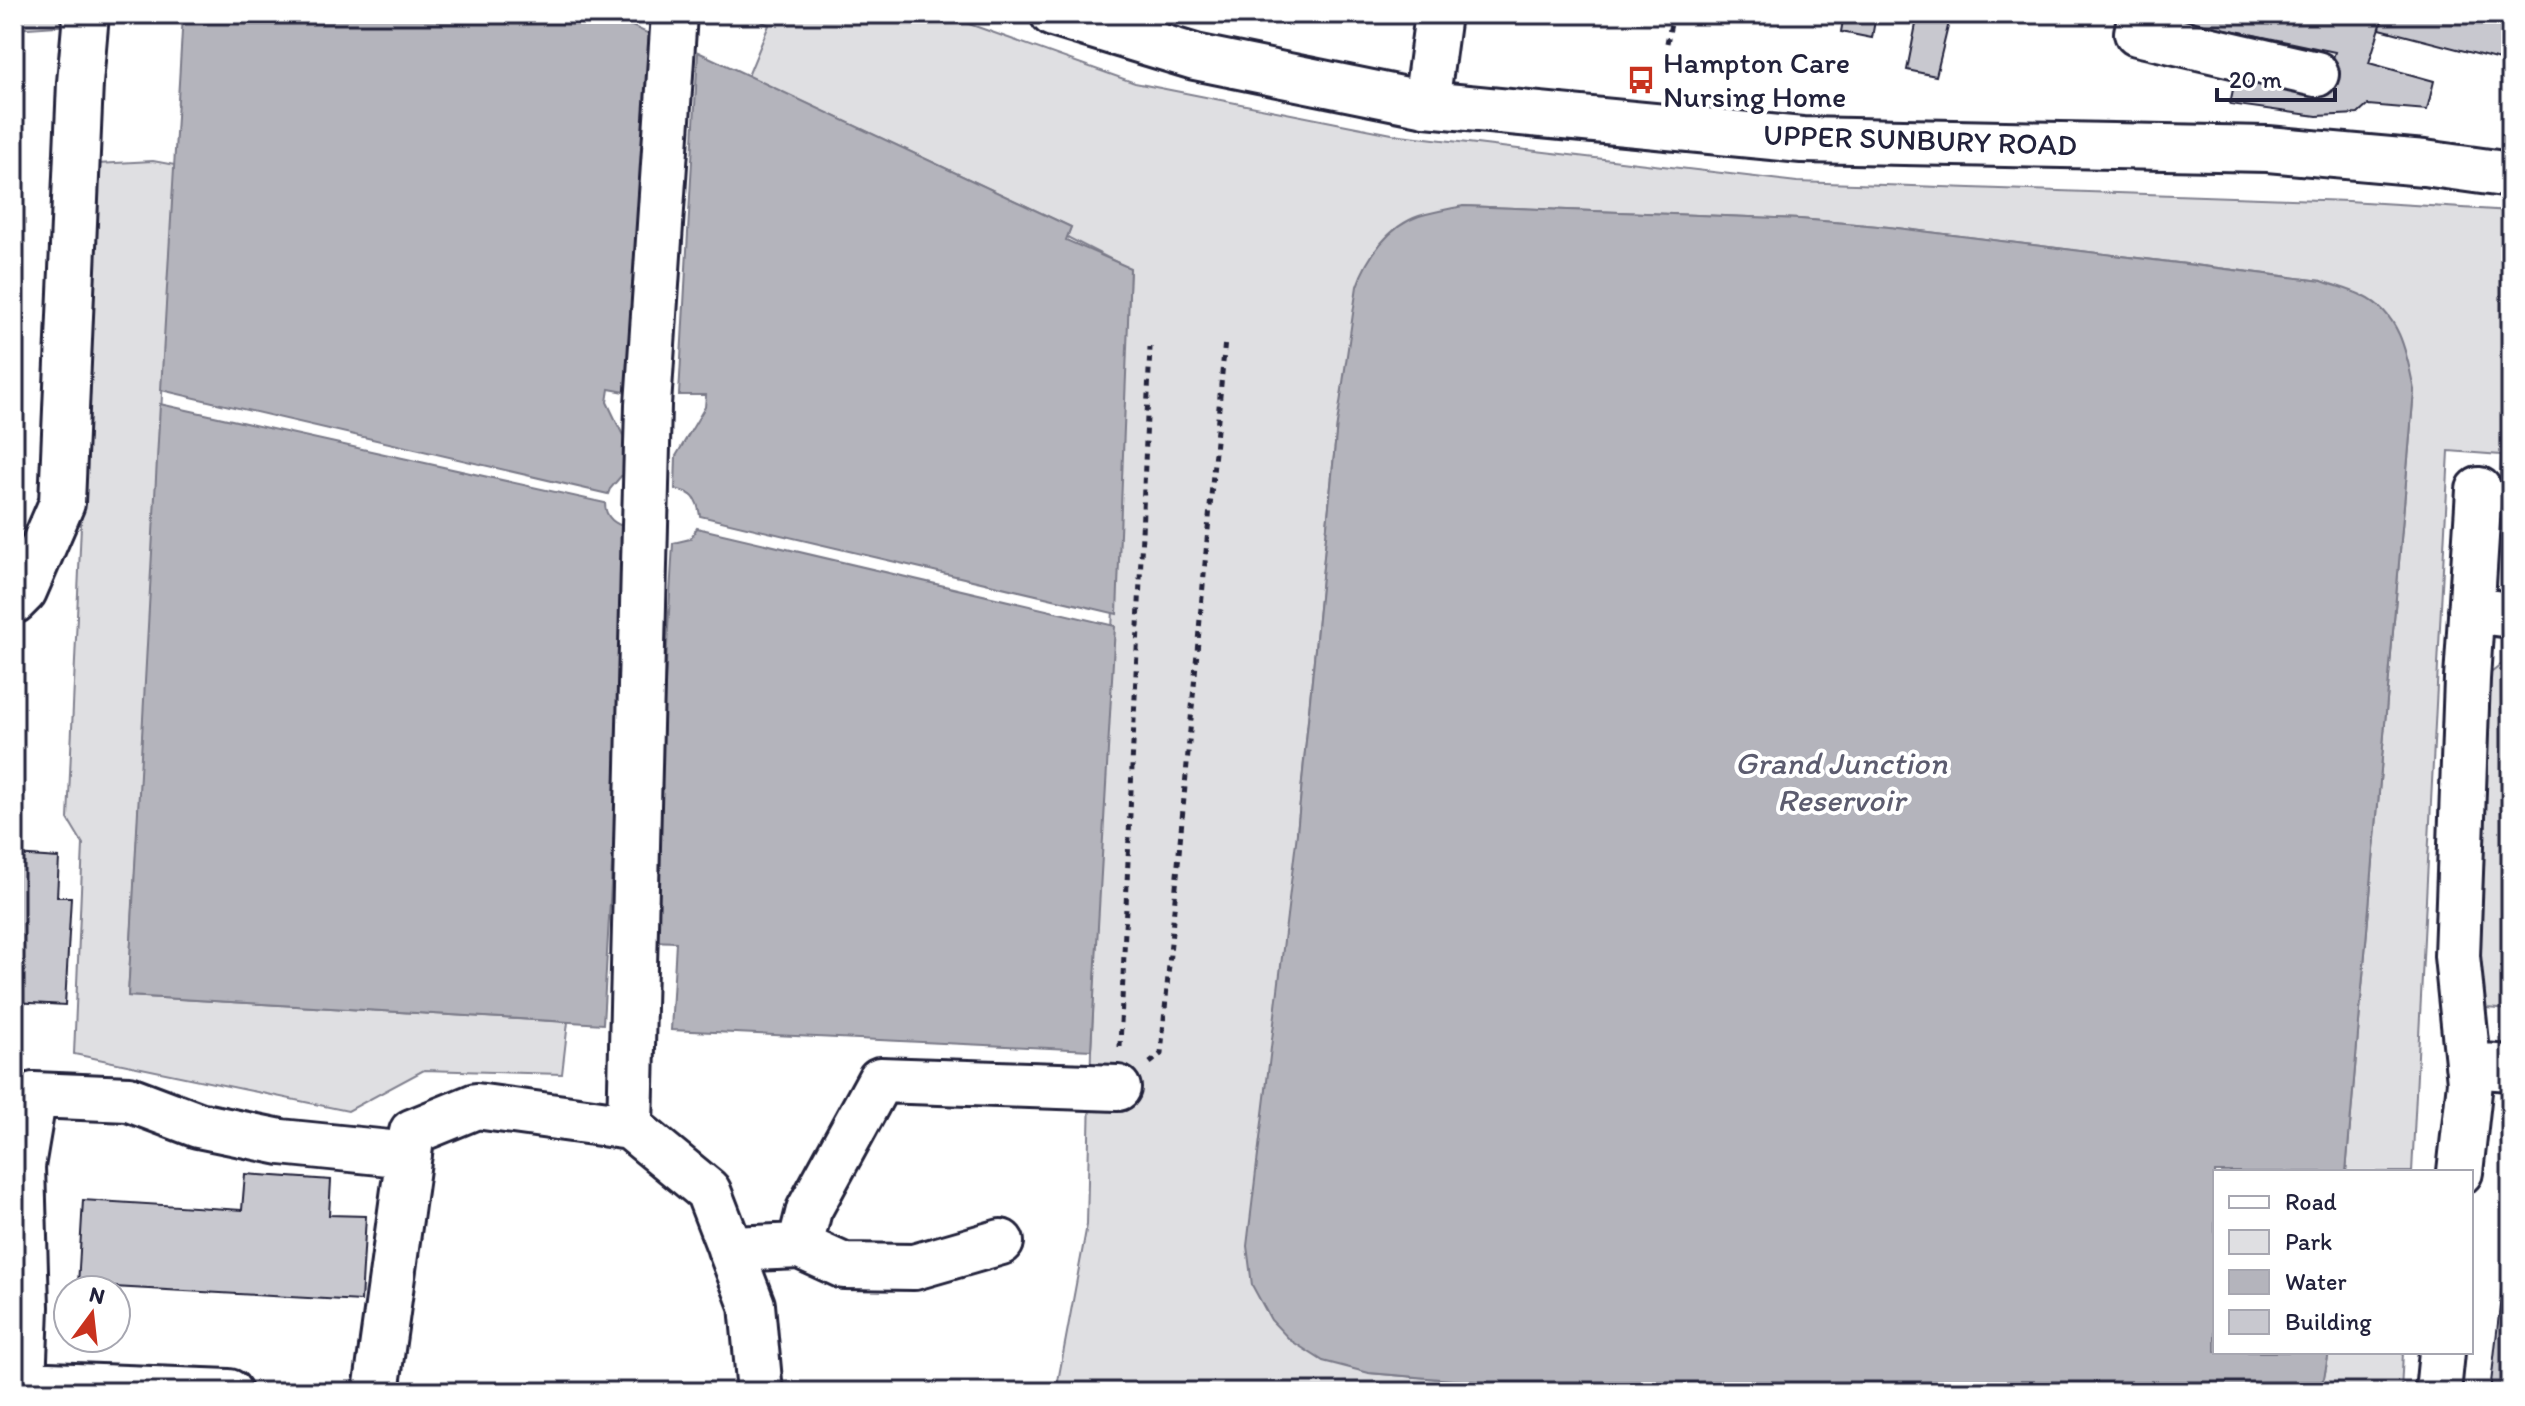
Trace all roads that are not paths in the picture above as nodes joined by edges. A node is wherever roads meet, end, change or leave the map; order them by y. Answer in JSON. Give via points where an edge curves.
{"nodes":[{"id":1,"x":86,"y":14,"type":"edge"},
{"id":2,"x":674,"y":14,"type":"edge"},
{"id":3,"x":1053,"y":14,"type":"edge"},
{"id":4,"x":1438,"y":14,"type":"edge"},
{"id":5,"x":2141,"y":14,"type":"edge"},
{"id":6,"x":2316,"y":74,"type":"dead end"},
{"id":7,"x":1426,"y":104,"type":"junction"},
{"id":8,"x":2511,"y":175,"type":"edge"},
{"id":9,"x":2479,"y":490,"type":"dead end"},
{"id":10,"x":14,"y":601,"type":"edge"},
{"id":11,"x":2491,"y":612,"type":"edge"},
{"id":12,"x":2468,"y":1065,"type":"junction"},
{"id":13,"x":2511,"y":1068,"type":"edge"},
{"id":14,"x":1118,"y":1088,"type":"road end"},
{"id":15,"x":630,"y":1127,"type":"junction"},
{"id":16,"x":409,"y":1155,"type":"junction"},
{"id":17,"x":2460,"y":1170,"type":"edge"},
{"id":18,"x":1001,"y":1242,"type":"dead end"},
{"id":19,"x":800,"y":1246,"type":"junction"},
{"id":20,"x":730,"y":1249,"type":"junction"},
{"id":21,"x":20,"y":1304,"type":"edge"},
{"id":22,"x":2442,"y":1354,"type":"edge"},
{"id":23,"x":23,"y":1388,"type":"edge"},
{"id":24,"x":229,"y":1392,"type":"edge"},
{"id":25,"x":376,"y":1392,"type":"edge"},
{"id":26,"x":760,"y":1392,"type":"edge"},
{"id":27,"x":2438,"y":1392,"type":"edge"}],
"edges":[{"from":1,"to":10,"type":"main road","via":[[62,503],[24,591]]},
{"from":2,"to":15,"type":"main road","via":[[648,405]]},
{"from":3,"to":7,"type":"main road","name":"UPPER SUNBURY ROAD","via":[[1195,57]]},
{"from":4,"to":7,"type":"main road"},
{"from":5,"to":6,"type":"main road","via":[[2137,33]]},
{"from":7,"to":8,"type":"main road","name":"UPPER SUNBURY ROAD","via":[[1802,140],[2268,149]]},
{"from":9,"to":11,"type":"main road"},
{"from":11,"to":12,"type":"main road","via":[[2457,956]]},
{"from":12,"to":13,"type":"main road"},
{"from":12,"to":17,"type":"main road"},
{"from":14,"to":19,"type":"main road","via":[[880,1080],[809,1210]]},
{"from":15,"to":16,"type":"main road","via":[[476,1106],[412,1132]]},
{"from":15,"to":20,"type":"main road","via":[[708,1191]]},
{"from":16,"to":21,"type":"main road","via":[[225,1131],[129,1099],[34,1095],[22,1166]]},
{"from":16,"to":25,"type":"main road"},
{"from":18,"to":19,"type":"main road","via":[[914,1267],[844,1266]]},
{"from":19,"to":20,"type":"main road"},
{"from":20,"to":26,"type":"main road","via":[[752,1305]]},
{"from":21,"to":23,"type":"main road"},
{"from":22,"to":27,"type":"main road"},
{"from":23,"to":24,"type":"main road"}]}
